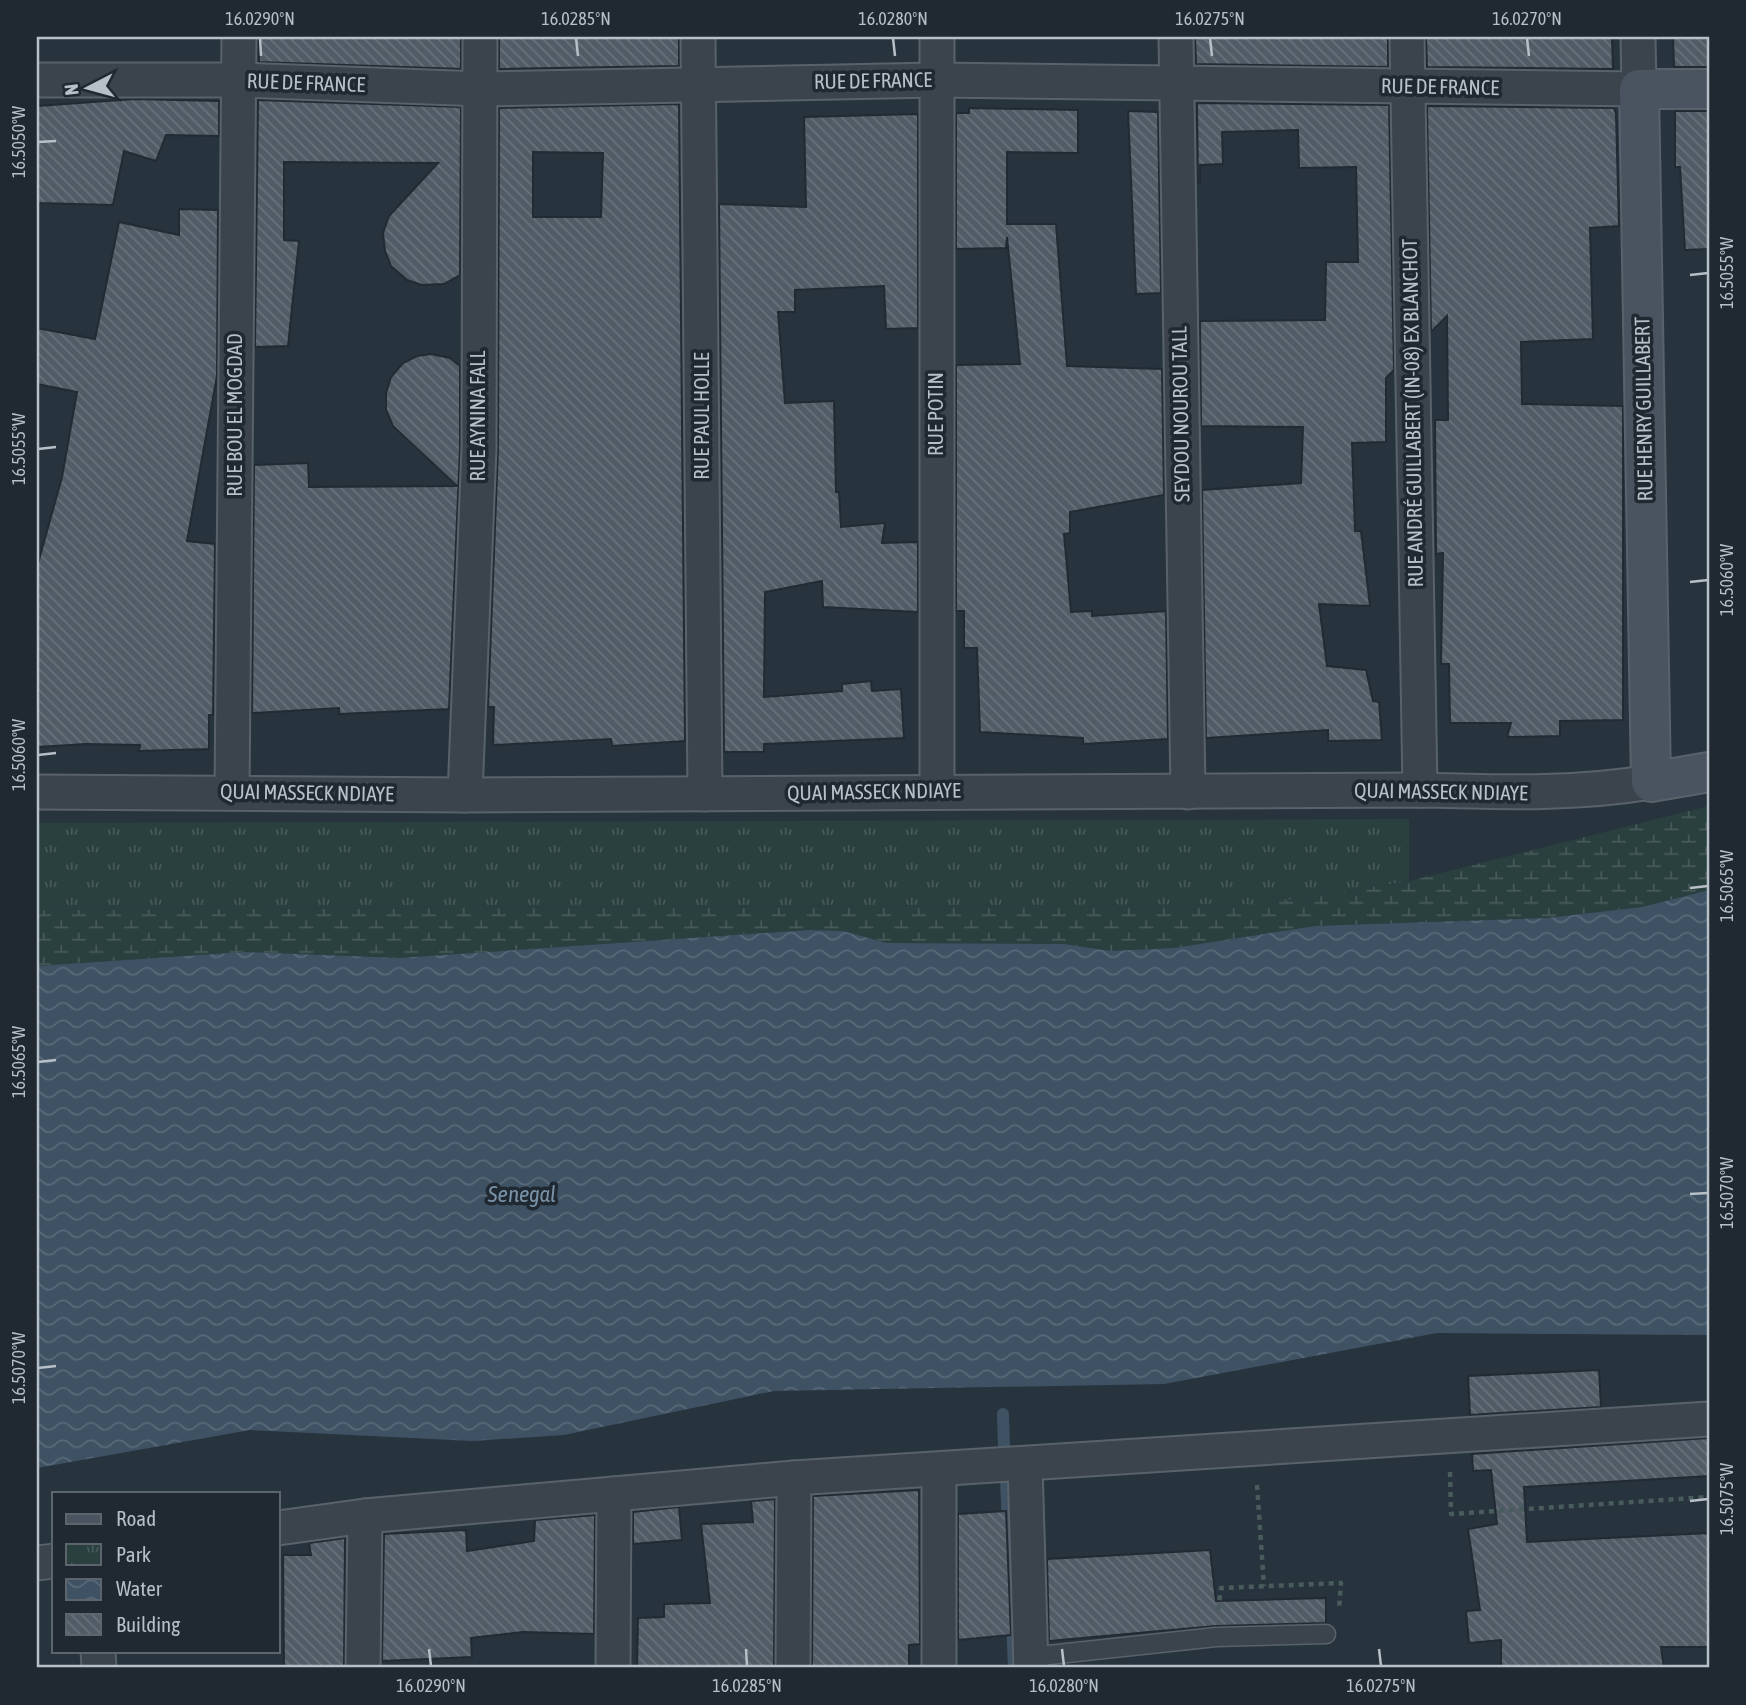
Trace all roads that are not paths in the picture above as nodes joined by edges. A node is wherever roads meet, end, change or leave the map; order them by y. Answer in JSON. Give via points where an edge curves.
{"nodes":[{"id":1,"x":239,"y":37,"type":"edge"},
{"id":2,"x":480,"y":37,"type":"edge"},
{"id":3,"x":698,"y":37,"type":"edge"},
{"id":4,"x":937,"y":37,"type":"edge"},
{"id":5,"x":1176,"y":37,"type":"edge"},
{"id":6,"x":1407,"y":37,"type":"edge"},
{"id":7,"x":1638,"y":37,"type":"edge"},
{"id":8,"x":37,"y":80,"type":"edge"},
{"id":9,"x":238,"y":80,"type":"junction"},
{"id":10,"x":936,"y":80,"type":"junction"},
{"id":11,"x":1175,"y":82,"type":"junction"},
{"id":12,"x":697,"y":84,"type":"junction"},
{"id":13,"x":1407,"y":87,"type":"junction"},
{"id":14,"x":482,"y":89,"type":"junction"},
{"id":15,"x":1639,"y":89,"type":"junction"},
{"id":16,"x":1709,"y":89,"type":"edge"},
{"id":17,"x":1709,"y":772,"type":"edge"},
{"id":18,"x":1651,"y":782,"type":"junction"},
{"id":19,"x":1420,"y":790,"type":"junction"},
{"id":20,"x":937,"y":791,"type":"junction"},
{"id":21,"x":37,"y":792,"type":"edge"},
{"id":22,"x":232,"y":792,"type":"junction"},
{"id":23,"x":1188,"y":792,"type":"junction"},
{"id":24,"x":705,"y":794,"type":"junction"},
{"id":25,"x":465,"y":795,"type":"junction"},
{"id":26,"x":1709,"y":1419,"type":"edge"},
{"id":27,"x":1025,"y":1464,"type":"junction"},
{"id":28,"x":939,"y":1470,"type":"junction"},
{"id":29,"x":794,"y":1478,"type":"junction"},
{"id":30,"x":614,"y":1494,"type":"junction"},
{"id":31,"x":365,"y":1516,"type":"junction"},
{"id":32,"x":280,"y":1528,"type":"edge"},
{"id":33,"x":1326,"y":1634,"type":"road end"},
{"id":34,"x":1030,"y":1662,"type":"edge"},
{"id":35,"x":363,"y":1668,"type":"edge"},
{"id":36,"x":613,"y":1668,"type":"edge"},
{"id":37,"x":793,"y":1668,"type":"edge"},
{"id":38,"x":939,"y":1668,"type":"edge"}],
"edges":[{"from":1,"to":9,"type":"street","name":"RUE BOU EL MOGDAD"},
{"from":2,"to":14,"type":"street","name":"RUE AYNINA FALL"},
{"from":3,"to":12,"type":"street","name":"RUE PAUL HOLLE"},
{"from":4,"to":10,"type":"street","name":"RUE POTIN"},
{"from":5,"to":11,"type":"street","name":"SEYDOU NOUROU TALL"},
{"from":6,"to":13,"type":"street","name":"RUE ANDRÉ GUILLABERT (IN-08) EX BLANCHOT"},
{"from":7,"to":15,"type":"street","name":"RUE HENRY GUILLABERT"},
{"from":8,"to":9,"type":"street","name":"RUE DE FRANCE"},
{"from":9,"to":14,"type":"street","name":"RUE DE FRANCE"},
{"from":9,"to":22,"type":"street","name":"RUE BOU EL MOGDAD"},
{"from":10,"to":11,"type":"street","name":"RUE DE FRANCE"},
{"from":10,"to":12,"type":"street","name":"RUE DE FRANCE"},
{"from":10,"to":20,"type":"street","name":"RUE POTIN"},
{"from":11,"to":13,"type":"street","name":"RUE DE FRANCE"},
{"from":11,"to":23,"type":"street","name":"SEYDOU NOUROU TALL"},
{"from":12,"to":14,"type":"street","name":"RUE DE FRANCE"},
{"from":12,"to":24,"type":"street","name":"RUE PAUL HOLLE"},
{"from":13,"to":15,"type":"street","name":"RUE DE FRANCE"},
{"from":13,"to":19,"type":"street","name":"RUE ANDRÉ GUILLABERT (IN-08) EX BLANCHOT"},
{"from":14,"to":25,"type":"street","name":"RUE AYNINA FALL","via":[[479,448]]},
{"from":15,"to":16,"type":"street","name":"RUE DE FRANCE"},
{"from":15,"to":18,"type":"street","name":"RUE HENRY GUILLABERT"},
{"from":17,"to":18,"type":"street","name":"QUAI MASSECK NDIAYE"},
{"from":18,"to":19,"type":"street","name":"QUAI MASSECK NDIAYE","via":[[1554,793]]},
{"from":19,"to":23,"type":"street","name":"QUAI MASSECK NDIAYE"},
{"from":20,"to":23,"type":"street","name":"QUAI MASSECK NDIAYE"},
{"from":20,"to":24,"type":"street","name":"QUAI MASSECK NDIAYE"},
{"from":21,"to":22,"type":"street","name":"QUAI MASSECK NDIAYE"},
{"from":22,"to":25,"type":"street","name":"QUAI MASSECK NDIAYE"},
{"from":24,"to":25,"type":"street","name":"QUAI MASSECK NDIAYE"},
{"from":26,"to":27,"type":"street"},
{"from":27,"to":28,"type":"street"},
{"from":27,"to":34,"type":"street"},
{"from":28,"to":29,"type":"street"},
{"from":28,"to":38,"type":"street"},
{"from":29,"to":30,"type":"street"},
{"from":29,"to":37,"type":"street"},
{"from":30,"to":31,"type":"street"},
{"from":30,"to":36,"type":"street"},
{"from":31,"to":32,"type":"street"},
{"from":31,"to":35,"type":"street"},
{"from":33,"to":34,"type":"lane","via":[[1216,1637]]}]}
